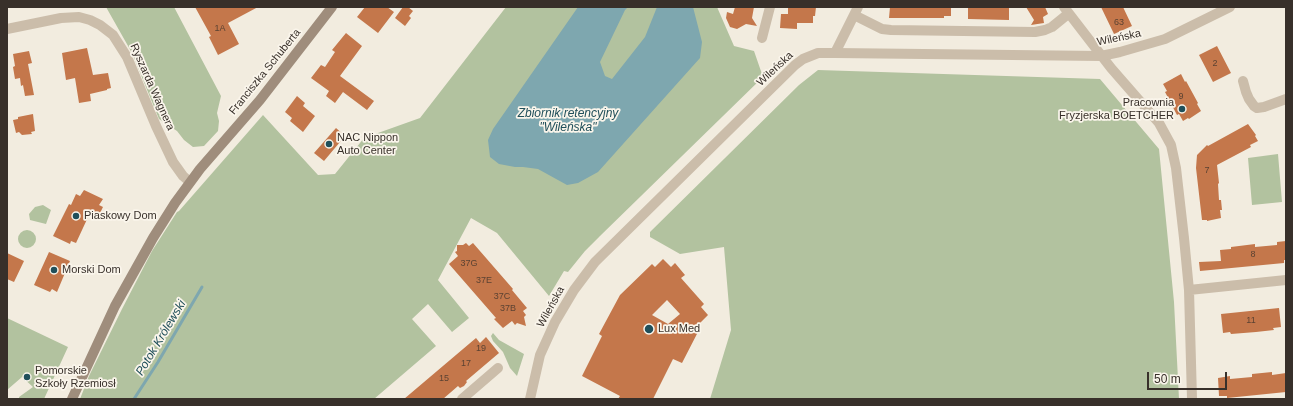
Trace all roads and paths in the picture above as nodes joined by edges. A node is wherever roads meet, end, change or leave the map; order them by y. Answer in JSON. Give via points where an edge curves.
{"nodes":[{"id":1,"x":332,"y":7,"type":"edge"},
{"id":2,"x":770,"y":7,"type":"edge"},
{"id":3,"x":1230,"y":7,"type":"edge"},
{"id":4,"x":1066,"y":10,"type":"edge"},
{"id":5,"x":856,"y":11,"type":"edge"},
{"id":6,"x":7,"y":29,"type":"edge"},
{"id":7,"x":762,"y":38,"type":"dead end"},
{"id":8,"x":835,"y":53,"type":"junction"},
{"id":9,"x":1101,"y":56,"type":"junction"},
{"id":10,"x":1243,"y":81,"type":"dead end"},
{"id":11,"x":1286,"y":99,"type":"edge"},
{"id":12,"x":190,"y":182,"type":"junction"},
{"id":13,"x":1286,"y":280,"type":"edge"},
{"id":14,"x":1189,"y":290,"type":"junction"},
{"id":15,"x":498,"y":368,"type":"dead end"},
{"id":16,"x":72,"y":399,"type":"edge"},
{"id":17,"x":462,"y":399,"type":"edge"},
{"id":18,"x":530,"y":399,"type":"edge"},
{"id":19,"x":1192,"y":399,"type":"edge"}],
"edges":[{"from":1,"to":12,"type":"main road","name":"Franciszka Schuberta","via":[[260,100]]},
{"from":2,"to":7,"type":"street"},
{"from":3,"to":9,"type":"street","name":"Wileńska","via":[[1165,39]]},
{"from":4,"to":5,"type":"street","via":[[1052,27],[1035,32],[882,29]]},
{"from":4,"to":9,"type":"street"},
{"from":5,"to":8,"type":"street"},
{"from":6,"to":12,"type":"street","name":"Ryszarda Wagnera","via":[[79,17],[100,25],[114,35],[127,57],[178,171]]},
{"from":8,"to":9,"type":"street","name":"Wileńska"},
{"from":8,"to":18,"type":"street","name":"Wileńska","via":[[812,55],[795,65],[595,262],[555,322],[540,355]]},
{"from":9,"to":14,"type":"street","via":[[1159,123],[1171,145],[1176,168]]},
{"from":10,"to":11,"type":"street","via":[[1249,99],[1257,108]]},
{"from":12,"to":16,"type":"main road","name":"Franciszka Schuberta","via":[[134,271]]},
{"from":13,"to":14,"type":"street"},
{"from":14,"to":19,"type":"street"},
{"from":15,"to":17,"type":"street"}]}
